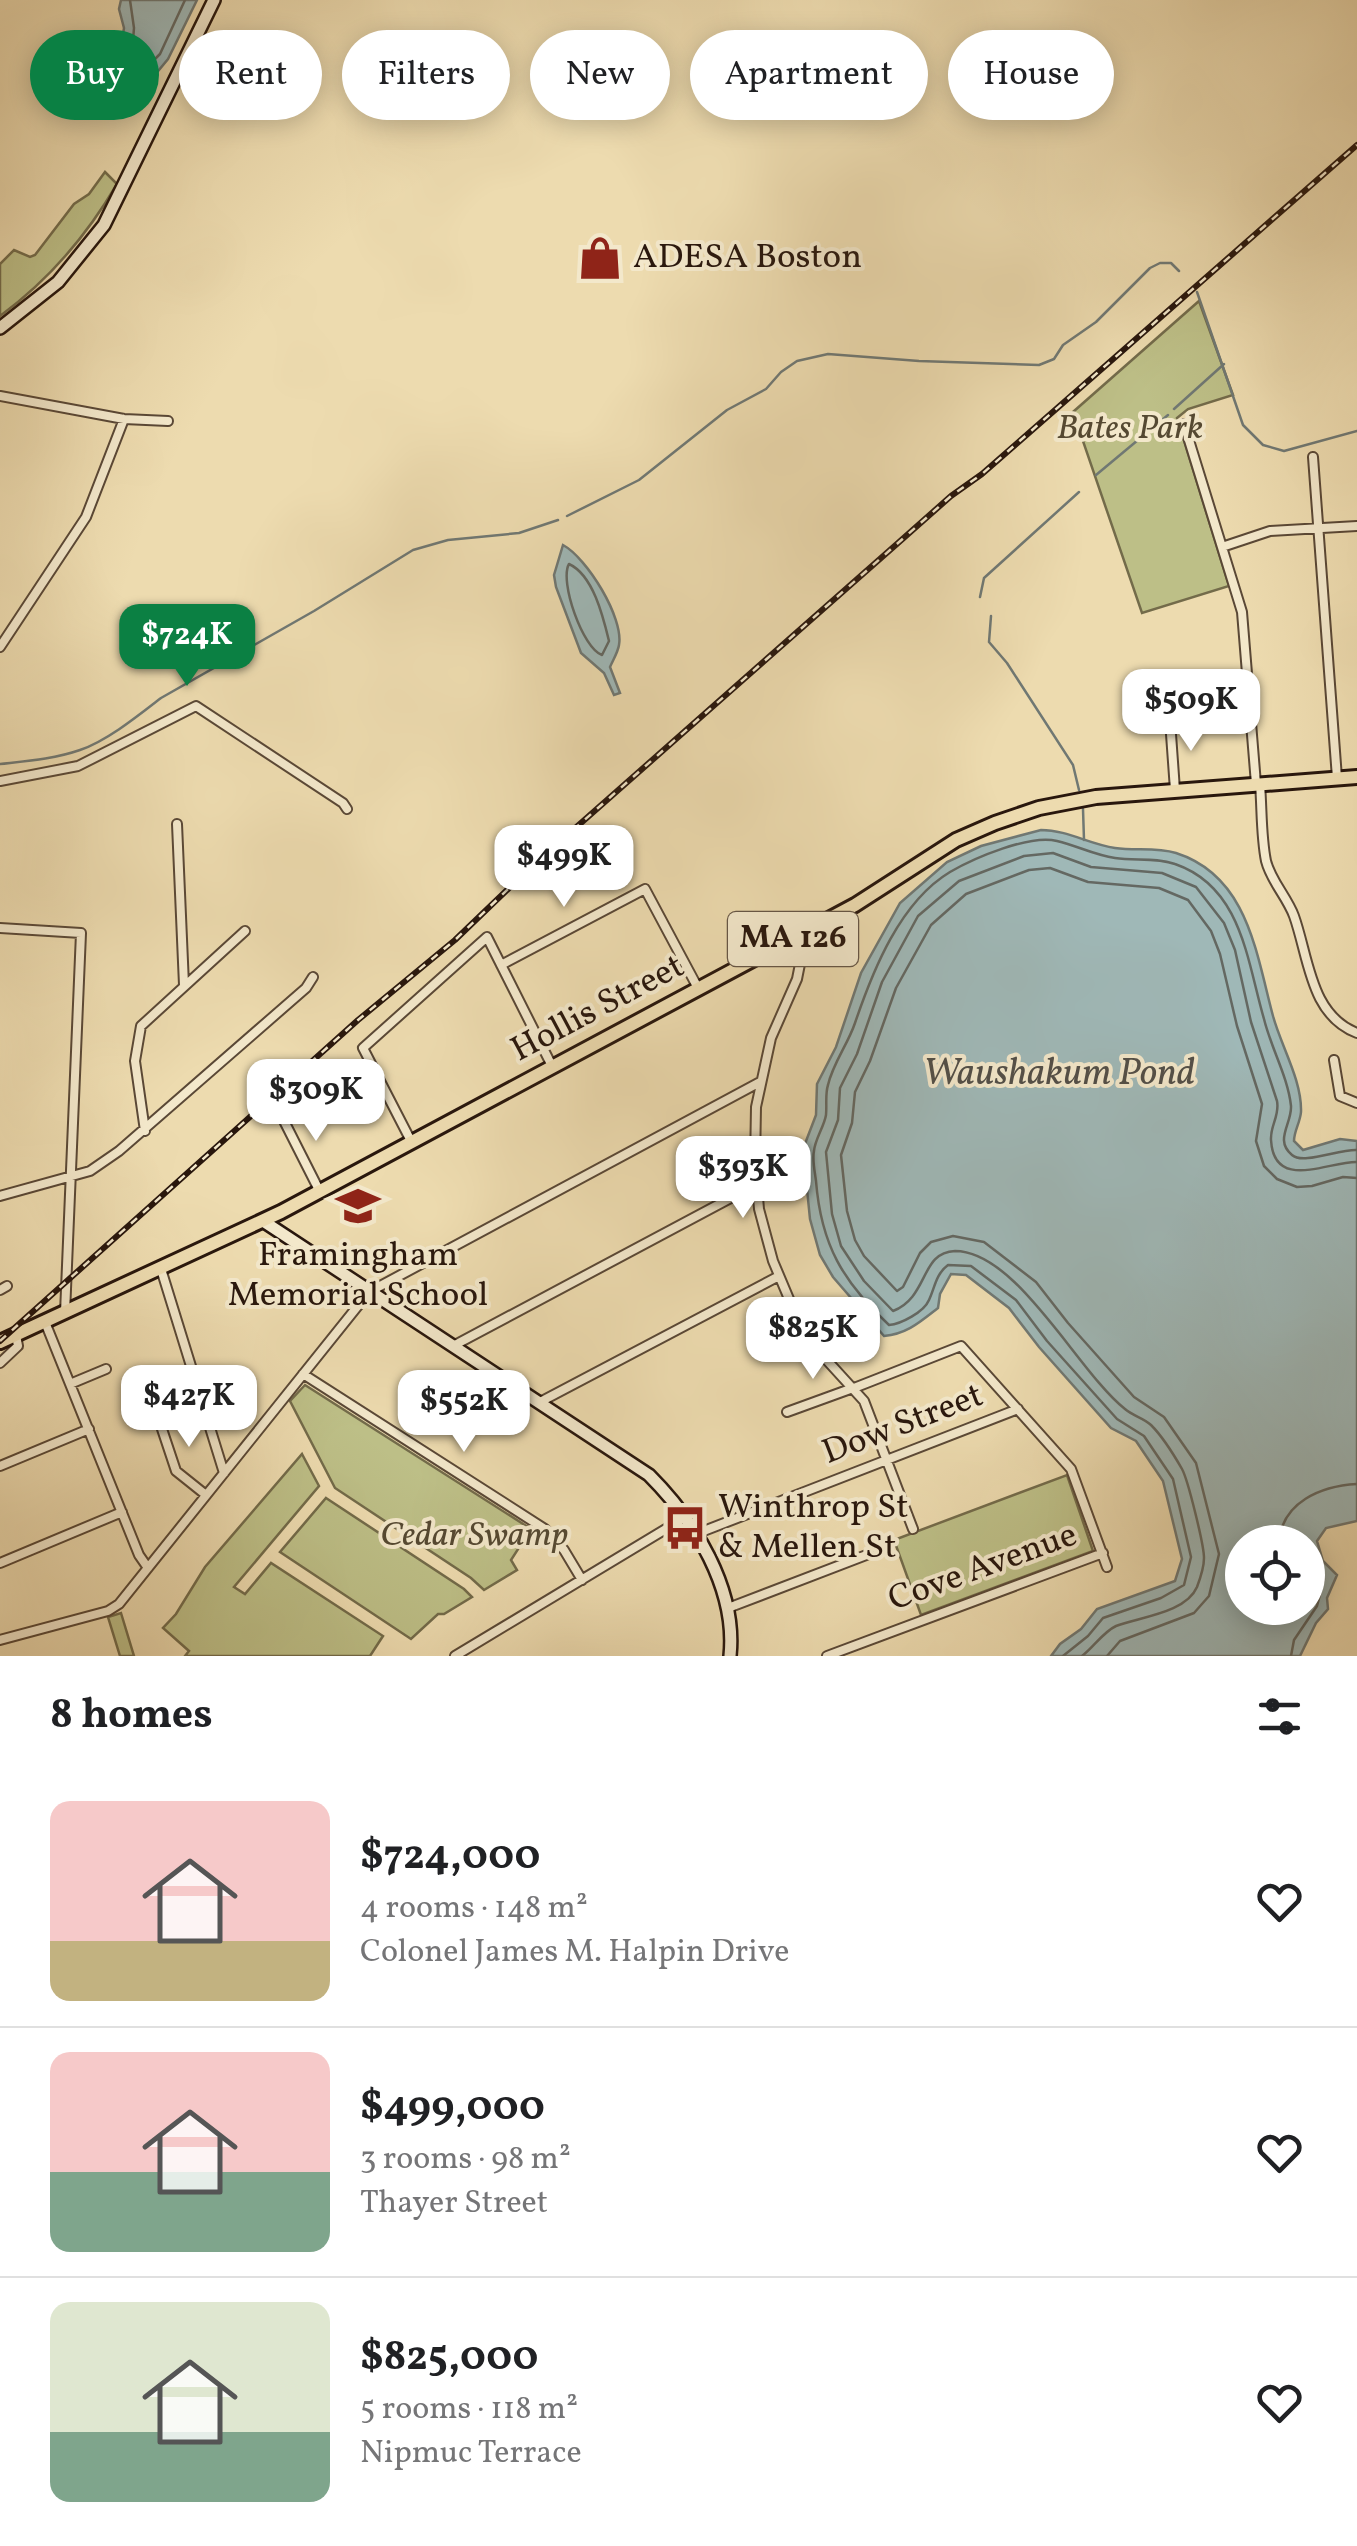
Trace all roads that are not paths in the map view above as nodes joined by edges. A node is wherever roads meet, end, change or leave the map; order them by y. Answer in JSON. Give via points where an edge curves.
{"nodes":[{"id":1,"x":214,"y":0,"type":"edge"},
{"id":2,"x":0,"y":328,"type":"edge"},
{"id":3,"x":0,"y":396,"type":"edge"},
{"id":4,"x":124,"y":419,"type":"junction"},
{"id":5,"x":168,"y":421,"type":"dead end"},
{"id":6,"x":1184,"y":424,"type":"dead end"},
{"id":7,"x":1313,"y":457,"type":"dead end"},
{"id":8,"x":1357,"y":526,"type":"edge"},
{"id":9,"x":1318,"y":529,"type":"junction"},
{"id":10,"x":1222,"y":547,"type":"junction"},
{"id":11,"x":0,"y":647,"type":"edge"},
{"id":12,"x":1170,"y":720,"type":"dead end"},
{"id":13,"x":1357,"y":777,"type":"edge"},
{"id":14,"x":1337,"y":778,"type":"junction"},
{"id":15,"x":0,"y":780,"type":"edge"},
{"id":16,"x":1258,"y":784,"type":"junction"},
{"id":17,"x":1175,"y":790,"type":"junction"},
{"id":18,"x":347,"y":810,"type":"dead end"},
{"id":19,"x":177,"y":824,"type":"dead end"},
{"id":20,"x":0,"y":928,"type":"edge"},
{"id":21,"x":246,"y":931,"type":"dead end"},
{"id":22,"x":791,"y":940,"type":"junction"},
{"id":23,"x":501,"y":964,"type":"junction"},
{"id":24,"x":313,"y":978,"type":"dead end"},
{"id":25,"x":184,"y":985,"type":"junction"},
{"id":26,"x":699,"y":990,"type":"junction"},
{"id":27,"x":1357,"y":1033,"type":"edge"},
{"id":28,"x":1334,"y":1060,"type":"dead end"},
{"id":29,"x":552,"y":1068,"type":"junction"},
{"id":30,"x":760,"y":1082,"type":"junction"},
{"id":31,"x":1357,"y":1103,"type":"edge"},
{"id":32,"x":280,"y":1113,"type":"dead end"},
{"id":33,"x":144,"y":1131,"type":"junction"},
{"id":34,"x":412,"y":1142,"type":"junction"},
{"id":35,"x":71,"y":1177,"type":"junction"},
{"id":36,"x":756,"y":1184,"type":"junction"},
{"id":37,"x":320,"y":1192,"type":"junction"},
{"id":38,"x":0,"y":1196,"type":"edge"},
{"id":39,"x":263,"y":1221,"type":"junction"},
{"id":40,"x":161,"y":1268,"type":"junction"},
{"id":41,"x":779,"y":1276,"type":"junction"},
{"id":42,"x":369,"y":1292,"type":"junction"},
{"id":43,"x":65,"y":1313,"type":"junction"},
{"id":44,"x":45,"y":1322,"type":"junction"},
{"id":45,"x":16,"y":1335,"type":"junction"},
{"id":46,"x":0,"y":1342,"type":"edge"},
{"id":47,"x":453,"y":1346,"type":"junction"},
{"id":48,"x":0,"y":1363,"type":"edge"},
{"id":49,"x":106,"y":1369,"type":"dead end"},
{"id":50,"x":303,"y":1374,"type":"junction"},
{"id":51,"x":70,"y":1384,"type":"junction"},
{"id":52,"x":853,"y":1388,"type":"junction"},
{"id":53,"x":540,"y":1402,"type":"junction"},
{"id":54,"x":1018,"y":1409,"type":"junction"},
{"id":55,"x":787,"y":1412,"type":"dead end"},
{"id":56,"x":157,"y":1414,"type":"dead end"},
{"id":57,"x":88,"y":1429,"type":"junction"},
{"id":58,"x":888,"y":1460,"type":"junction"},
{"id":59,"x":0,"y":1466,"type":"edge"},
{"id":60,"x":224,"y":1472,"type":"junction"},
{"id":61,"x":206,"y":1495,"type":"junction"},
{"id":62,"x":122,"y":1512,"type":"junction"},
{"id":63,"x":684,"y":1518,"type":"junction"},
{"id":64,"x":913,"y":1529,"type":"dead end"},
{"id":65,"x":696,"y":1534,"type":"junction"},
{"id":66,"x":1102,"y":1553,"type":"junction"},
{"id":67,"x":869,"y":1554,"type":"dead end"},
{"id":68,"x":0,"y":1562,"type":"edge"},
{"id":69,"x":1107,"y":1567,"type":"dead end"},
{"id":70,"x":148,"y":1568,"type":"junction"},
{"id":71,"x":582,"y":1580,"type":"junction"},
{"id":72,"x":728,"y":1608,"type":"junction"},
{"id":73,"x":0,"y":1640,"type":"edge"},
{"id":74,"x":470,"y":1652,"type":"edge"},
{"id":75,"x":455,"y":1656,"type":"edge"},
{"id":76,"x":730,"y":1656,"type":"edge"},
{"id":77,"x":827,"y":1656,"type":"edge"}],
"edges":[{"from":1,"to":2,"type":"street","via":[[104,225],[58,282]]},
{"from":3,"to":4,"type":"street"},
{"from":4,"to":5,"type":"street"},
{"from":4,"to":11,"type":"street","via":[[86,517]]},
{"from":6,"to":10,"type":"street"},
{"from":7,"to":9,"type":"street"},
{"from":8,"to":9,"type":"street"},
{"from":9,"to":10,"type":"street","via":[[1260,533]]},
{"from":9,"to":14,"type":"street"},
{"from":10,"to":16,"type":"street","via":[[1242,612]]},
{"from":12,"to":17,"type":"street"},
{"from":13,"to":14,"type":"main road","name":"Hollis Street","number":"MA 126"},
{"from":14,"to":16,"type":"main road","name":"Hollis Street","number":"MA 126"},
{"from":15,"to":18,"type":"street","via":[[78,766],[196,706]]},
{"from":16,"to":17,"type":"main road","name":"Hollis Street","number":"MA 126"},
{"from":16,"to":27,"type":"street","via":[[1269,872],[1294,916],[1312,981],[1338,1023]]},
{"from":17,"to":22,"type":"main road","name":"Hollis Street","number":"MA 126","via":[[1070,801],[995,823]]},
{"from":19,"to":25,"type":"street"},
{"from":20,"to":35,"type":"street","via":[[82,932]]},
{"from":21,"to":25,"type":"street"},
{"from":22,"to":26,"type":"main road","name":"Hollis Street","number":"MA 126"},
{"from":22,"to":30,"type":"street","via":[[798,978]]},
{"from":23,"to":26,"type":"street","via":[[644,889]]},
{"from":23,"to":29,"type":"street"},
{"from":23,"to":34,"type":"street","via":[[487,936],[363,1048]]},
{"from":24,"to":33,"type":"street"},
{"from":25,"to":33,"type":"street","via":[[141,1026]]},
{"from":26,"to":29,"type":"main road","name":"Hollis Street","number":"MA 126"},
{"from":28,"to":31,"type":"street","via":[[1340,1096]]},
{"from":29,"to":34,"type":"main road","name":"Hollis Street","number":"MA 126"},
{"from":30,"to":36,"type":"street"},
{"from":30,"to":42,"type":"street"},
{"from":32,"to":37,"type":"street"},
{"from":33,"to":35,"type":"street","via":[[90,1171]]},
{"from":34,"to":37,"type":"main road","name":"Hollis Street","number":"MA 126"},
{"from":35,"to":38,"type":"street"},
{"from":35,"to":43,"type":"street"},
{"from":36,"to":41,"type":"street"},
{"from":36,"to":47,"type":"street"},
{"from":37,"to":39,"type":"main road","name":"Hollis Street","number":"MA 126"},
{"from":39,"to":40,"type":"main road","name":"Hollis Street","number":"MA 126"},
{"from":39,"to":42,"type":"street"},
{"from":40,"to":43,"type":"main road","name":"Hollis Street","number":"MA 126"},
{"from":40,"to":60,"type":"street"},
{"from":41,"to":52,"type":"street","via":[[807,1333]]},
{"from":41,"to":53,"type":"street"},
{"from":42,"to":47,"type":"street"},
{"from":42,"to":50,"type":"street"},
{"from":43,"to":44,"type":"main road","name":"Hollis Street","number":"MA 126"},
{"from":44,"to":45,"type":"main road","name":"Hollis Street","number":"MA 126"},
{"from":44,"to":51,"type":"street"},
{"from":45,"to":46,"type":"main road","name":"Hollis Street","number":"MA 126"},
{"from":45,"to":48,"type":"street","via":[[17,1348]]},
{"from":47,"to":53,"type":"street"},
{"from":49,"to":51,"type":"street"},
{"from":50,"to":60,"type":"street"},
{"from":50,"to":71,"type":"street","via":[[544,1529]]},
{"from":51,"to":57,"type":"street"},
{"from":52,"to":54,"type":"street","via":[[961,1346]]},
{"from":52,"to":55,"type":"street"},
{"from":52,"to":58,"type":"street"},
{"from":53,"to":63,"type":"street","via":[[649,1475]]},
{"from":54,"to":58,"type":"street","name":"Dow Street"},
{"from":54,"to":66,"type":"street","via":[[1074,1474]]},
{"from":56,"to":61,"type":"street","via":[[177,1473]]},
{"from":57,"to":59,"type":"street"},
{"from":57,"to":62,"type":"street"},
{"from":58,"to":64,"type":"street"},
{"from":58,"to":65,"type":"street","name":"Dow Street"},
{"from":60,"to":61,"type":"street"},
{"from":61,"to":70,"type":"street"},
{"from":62,"to":68,"type":"street"},
{"from":62,"to":70,"type":"street"},
{"from":63,"to":65,"type":"street"},
{"from":63,"to":71,"type":"street"},
{"from":65,"to":72,"type":"street"},
{"from":66,"to":69,"type":"street"},
{"from":66,"to":77,"type":"street","name":"Cove Avenue"},
{"from":67,"to":72,"type":"street"},
{"from":70,"to":73,"type":"street","via":[[111,1610]]},
{"from":71,"to":74,"type":"street"},
{"from":72,"to":76,"type":"street"},
{"from":74,"to":75,"type":"street"}]}
